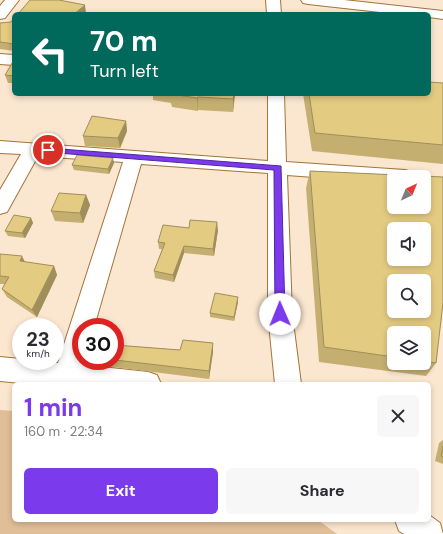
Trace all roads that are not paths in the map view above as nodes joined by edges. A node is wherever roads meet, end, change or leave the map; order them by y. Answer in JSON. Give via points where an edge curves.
{"nodes":[{"id":1,"x":12,"y":0,"type":"edge"},
{"id":2,"x":273,"y":0,"type":"edge"},
{"id":3,"x":308,"y":0,"type":"edge"},
{"id":4,"x":274,"y":12,"type":"edge"},
{"id":5,"x":416,"y":12,"type":"edge"},
{"id":6,"x":431,"y":14,"type":"edge"},
{"id":7,"x":0,"y":15,"type":"edge"},
{"id":8,"x":443,"y":15,"type":"edge"},
{"id":9,"x":0,"y":59,"type":"edge"},
{"id":10,"x":12,"y":60,"type":"edge"},
{"id":11,"x":276,"y":96,"type":"edge"},
{"id":12,"x":0,"y":147,"type":"edge"},
{"id":13,"x":34,"y":149,"type":"junction"},
{"id":14,"x":134,"y":157,"type":"junction"},
{"id":15,"x":278,"y":168,"type":"junction"},
{"id":16,"x":387,"y":176,"type":"edge"},
{"id":17,"x":0,"y":207,"type":"edge"},
{"id":18,"x":84,"y":318,"type":"edge"},
{"id":19,"x":72,"y":358,"type":"edge"},
{"id":20,"x":0,"y":369,"type":"edge"},
{"id":21,"x":67,"y":375,"type":"junction"},
{"id":22,"x":130,"y":382,"type":"edge"},
{"id":23,"x":288,"y":382,"type":"edge"},
{"id":24,"x":413,"y":522,"type":"edge"},
{"id":25,"x":429,"y":534,"type":"edge"}],
"edges":[{"from":1,"to":7,"type":"street"},
{"from":2,"to":4,"type":"street"},
{"from":3,"to":5,"type":"street"},
{"from":6,"to":8,"type":"street"},
{"from":9,"to":10,"type":"street"},
{"from":11,"to":15,"type":"street"},
{"from":12,"to":13,"type":"street"},
{"from":13,"to":14,"type":"street"},
{"from":13,"to":17,"type":"street"},
{"from":14,"to":15,"type":"street"},
{"from":14,"to":18,"type":"street"},
{"from":15,"to":16,"type":"street"},
{"from":15,"to":23,"type":"street","via":[[280,314]]},
{"from":19,"to":21,"type":"street"},
{"from":20,"to":21,"type":"street"},
{"from":21,"to":22,"type":"street"},
{"from":24,"to":25,"type":"street"}]}
